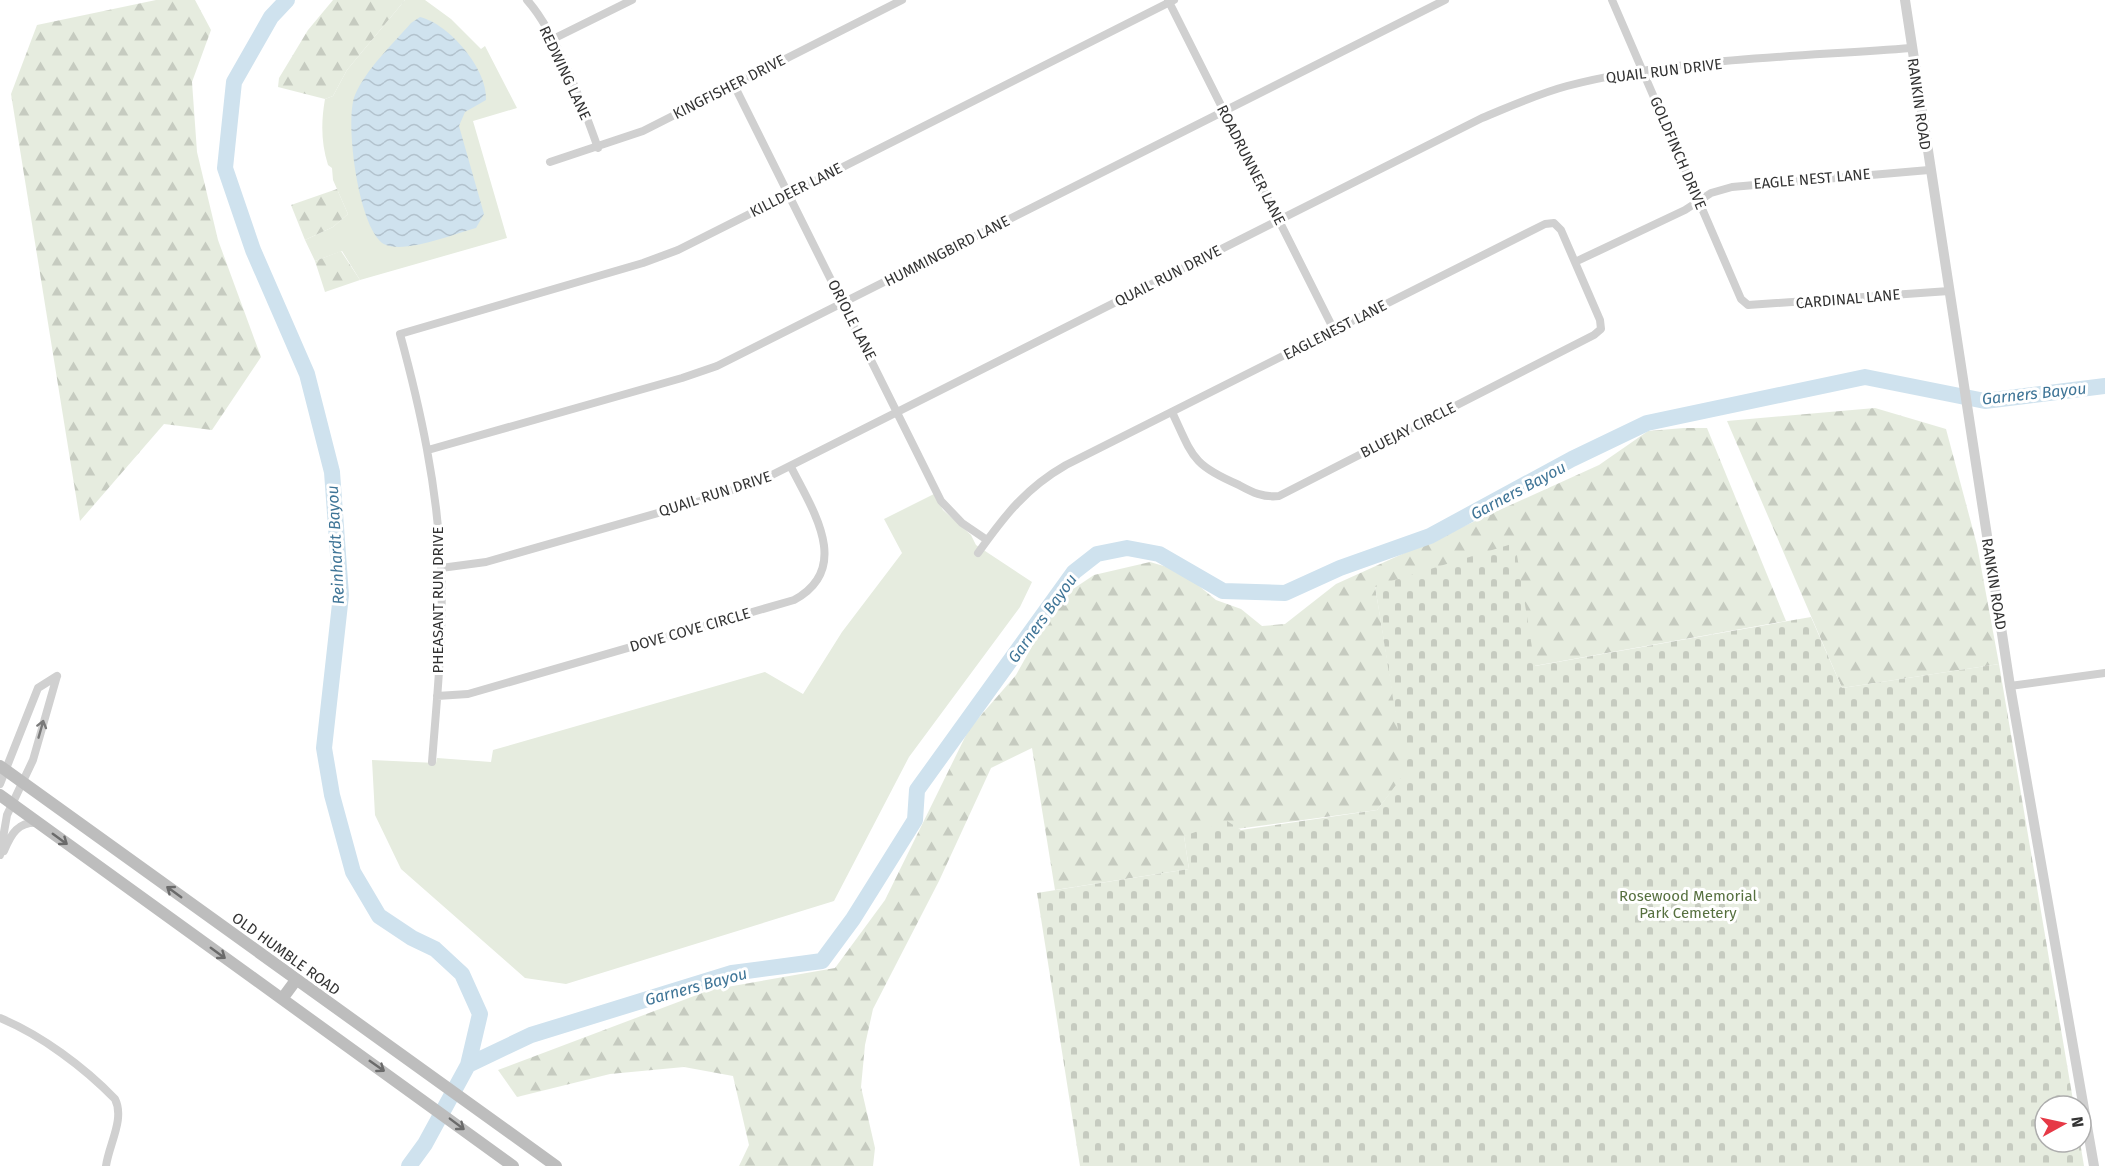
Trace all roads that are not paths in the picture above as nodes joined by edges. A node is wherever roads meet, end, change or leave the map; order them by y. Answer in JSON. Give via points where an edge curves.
{"nodes":[{"id":1,"x":527,"y":0,"type":"edge"},
{"id":2,"x":632,"y":0,"type":"edge"},
{"id":3,"x":902,"y":0,"type":"edge"},
{"id":4,"x":1444,"y":0,"type":"edge"},
{"id":5,"x":1612,"y":0,"type":"edge"},
{"id":6,"x":1905,"y":0,"type":"edge"},
{"id":7,"x":1170,"y":1,"type":"edge"},
{"id":8,"x":551,"y":40,"type":"junction"},
{"id":9,"x":1911,"y":48,"type":"junction"},
{"id":10,"x":1643,"y":71,"type":"junction"},
{"id":11,"x":734,"y":85,"type":"junction"},
{"id":12,"x":1223,"y":111,"type":"junction"},
{"id":13,"x":598,"y":148,"type":"junction"},
{"id":14,"x":550,"y":162,"type":"dead end"},
{"id":15,"x":1929,"y":170,"type":"junction"},
{"id":16,"x":788,"y":194,"type":"junction"},
{"id":17,"x":1698,"y":201,"type":"junction"},
{"id":18,"x":1279,"y":220,"type":"junction"},
{"id":19,"x":1575,"y":262,"type":"junction"},
{"id":20,"x":1948,"y":291,"type":"junction"},
{"id":21,"x":844,"y":303,"type":"junction"},
{"id":22,"x":1748,"y":305,"type":"joint"},
{"id":23,"x":1334,"y":330,"type":"junction"},
{"id":24,"x":400,"y":334,"type":"joint"},
{"id":25,"x":899,"y":412,"type":"junction"},
{"id":26,"x":1172,"y":412,"type":"junction"},
{"id":27,"x":428,"y":450,"type":"junction"},
{"id":28,"x":791,"y":467,"type":"junction"},
{"id":29,"x":987,"y":540,"type":"junction"},
{"id":30,"x":978,"y":553,"type":"dead end"},
{"id":31,"x":441,"y":568,"type":"junction"},
{"id":32,"x":2105,"y":673,"type":"edge"},
{"id":33,"x":2010,"y":686,"type":"junction"},
{"id":34,"x":437,"y":696,"type":"junction"},
{"id":35,"x":432,"y":762,"type":"dead end"},
{"id":36,"x":3,"y":768,"type":"edge"},
{"id":37,"x":22,"y":782,"type":"junction"},
{"id":38,"x":0,"y":784,"type":"edge"},
{"id":39,"x":0,"y":795,"type":"edge"},
{"id":40,"x":12,"y":805,"type":"junction"},
{"id":41,"x":39,"y":823,"type":"junction"},
{"id":42,"x":0,"y":855,"type":"edge"},
{"id":43,"x":0,"y":859,"type":"edge"},
{"id":44,"x":296,"y":980,"type":"junction"},
{"id":45,"x":282,"y":999,"type":"junction"},
{"id":46,"x":0,"y":1018,"type":"edge"},
{"id":47,"x":510,"y":1163,"type":"edge"},
{"id":48,"x":106,"y":1166,"type":"edge"},
{"id":49,"x":556,"y":1166,"type":"edge"},
{"id":50,"x":2094,"y":1166,"type":"edge"}],
"edges":[{"from":1,"to":8,"type":"street","name":"REDWING LANE"},
{"from":2,"to":8,"type":"street"},
{"from":3,"to":11,"type":"street","name":"KINGFISHER DRIVE"},
{"from":4,"to":12,"type":"street","name":"HUMMINGBIRD LANE"},
{"from":5,"to":10,"type":"street","name":"GOLDFINCH DRIVE"},
{"from":6,"to":9,"type":"street","name":"RANKIN ROAD"},
{"from":7,"to":12,"type":"street","name":"ROADRUNNER LANE"},
{"from":7,"to":16,"type":"street","name":"KILLDEER LANE"},
{"from":8,"to":13,"type":"street","name":"REDWING LANE","via":[[580,99]]},
{"from":9,"to":10,"type":"street","name":"QUAIL RUN DRIVE"},
{"from":9,"to":15,"type":"street","name":"RANKIN ROAD"},
{"from":10,"to":17,"type":"street","name":"GOLDFINCH DRIVE"},
{"from":10,"to":18,"type":"street","name":"QUAIL RUN DRIVE","via":[[1527,99]]},
{"from":11,"to":13,"type":"street","name":"KINGFISHER DRIVE","via":[[643,131]]},
{"from":11,"to":16,"type":"street","name":"ORIOLE LANE"},
{"from":12,"to":18,"type":"street","name":"ROADRUNNER LANE"},
{"from":12,"to":21,"type":"street","name":"HUMMINGBIRD LANE"},
{"from":13,"to":14,"type":"street","name":"KINGFISHER DRIVE"},
{"from":15,"to":17,"type":"street","name":"EAGLE NEST LANE","via":[[1732,186]]},
{"from":15,"to":20,"type":"street","name":"RANKIN ROAD"},
{"from":16,"to":21,"type":"street","name":"ORIOLE LANE"},
{"from":16,"to":24,"type":"street","name":"KILLDEER LANE","via":[[678,250],[643,263]]},
{"from":17,"to":19,"type":"street"},
{"from":17,"to":22,"type":"street","name":"GOLDFINCH DRIVE","via":[[1741,299]]},
{"from":18,"to":23,"type":"street","name":"ROADRUNNER LANE"},
{"from":18,"to":25,"type":"street","name":"QUAIL RUN DRIVE"},
{"from":19,"to":23,"type":"street","name":"EAGLENEST LANE","via":[[1561,230],[1554,223],[1545,224]]},
{"from":19,"to":26,"type":"street","name":"BLUEJAY CIRCLE","via":[[1600,320],[1601,329],[1594,335],[1279,496],[1262,496],[1202,467]]},
{"from":20,"to":22,"type":"street","name":"CARDINAL LANE"},
{"from":20,"to":33,"type":"street","name":"RANKIN ROAD"},
{"from":21,"to":25,"type":"street","name":"ORIOLE LANE"},
{"from":21,"to":27,"type":"street","name":"HUMMINGBIRD LANE","via":[[717,366]]},
{"from":23,"to":26,"type":"street","name":"EAGLENEST LANE"},
{"from":24,"to":27,"type":"street","name":"PHEASANT RUN DRIVE"},
{"from":25,"to":28,"type":"street","name":"QUAIL RUN DRIVE"},
{"from":25,"to":29,"type":"street","name":"ORIOLE LANE","via":[[941,501],[962,523]]},
{"from":26,"to":29,"type":"street","name":"EAGLENEST LANE","via":[[1048,475],[1014,504]]},
{"from":27,"to":31,"type":"street","name":"PHEASANT RUN DRIVE"},
{"from":28,"to":31,"type":"street","name":"QUAIL RUN DRIVE","via":[[700,501],[486,562]]},
{"from":28,"to":34,"type":"street","name":"DOVE COVE CIRCLE","via":[[825,546],[818,578],[803,595],[468,694]]},
{"from":29,"to":30,"type":"street","name":"EAGLENEST LANE"},
{"from":31,"to":34,"type":"street","name":"PHEASANT RUN DRIVE"},
{"from":32,"to":33,"type":"street"},
{"from":33,"to":50,"type":"street","name":"RANKIN ROAD"},
{"from":34,"to":35,"type":"street","name":"PHEASANT RUN DRIVE"},
{"from":36,"to":37,"type":"main road","name":"OLD HUMBLE ROAD"},
{"from":37,"to":36,"type":"street","one_way":true,"via":[[33,760],[57,676],[38,688]]},
{"from":36,"to":38,"type":"street"},
{"from":37,"to":40,"type":"street"},
{"from":44,"to":37,"type":"main road","name":"OLD HUMBLE ROAD","one_way":true},
{"from":39,"to":40,"type":"main road"},
{"from":40,"to":41,"type":"main road"},
{"from":40,"to":42,"type":"street"},
{"from":41,"to":43,"type":"street","via":[[15,830]]},
{"from":41,"to":45,"type":"main road","one_way":true},
{"from":44,"to":45,"type":"main road"},
{"from":44,"to":49,"type":"main road","name":"OLD HUMBLE ROAD"},
{"from":45,"to":47,"type":"main road","one_way":true},
{"from":46,"to":48,"type":"street","via":[[20,1026],[115,1099],[119,1116]]}]}
